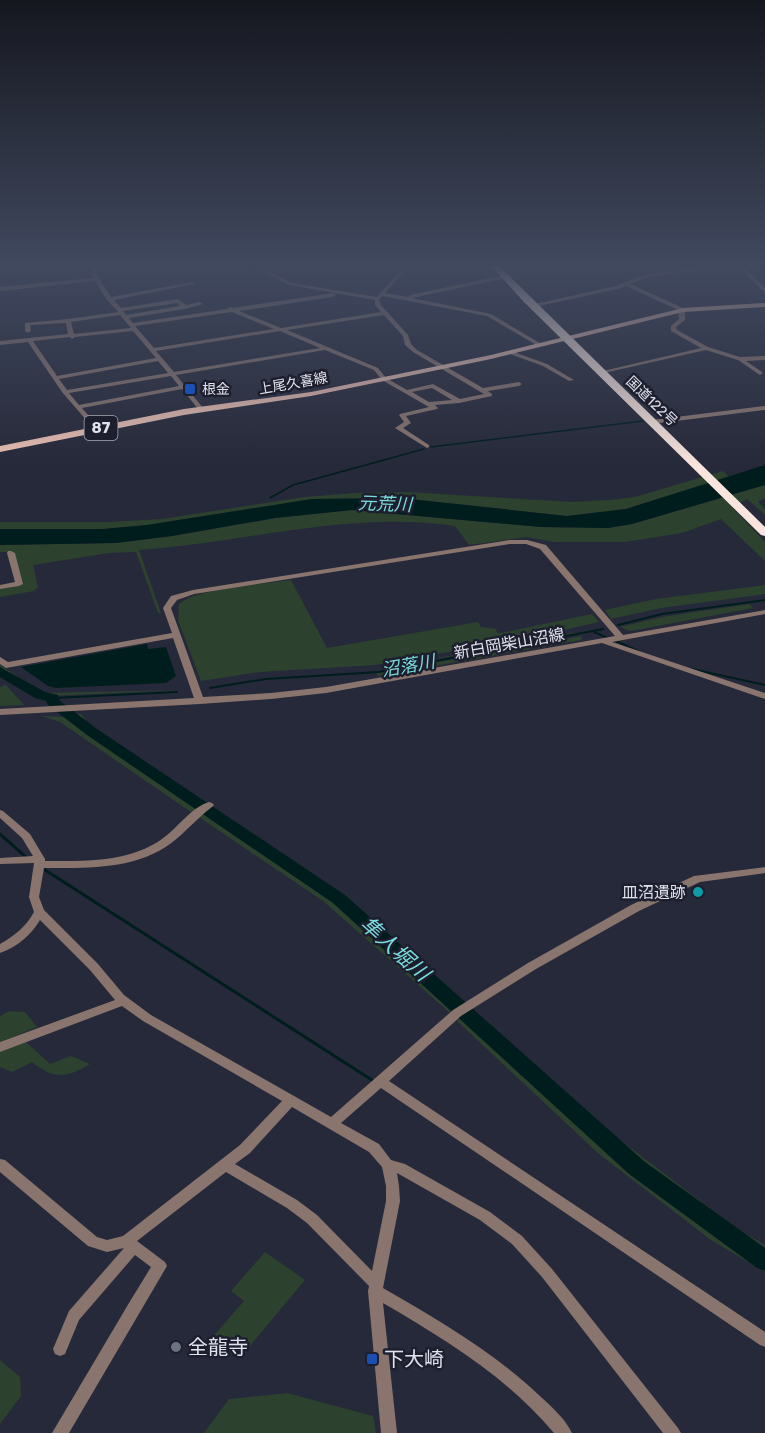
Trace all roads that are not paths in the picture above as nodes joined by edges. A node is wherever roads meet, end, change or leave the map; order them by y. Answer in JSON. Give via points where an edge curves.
{"nodes":[{"id":1,"x":71,"y":332,"type":"edge"},
{"id":2,"x":103,"y":332,"type":"edge"},
{"id":3,"x":137,"y":332,"type":"edge"},
{"id":4,"x":273,"y":332,"type":"edge"},
{"id":5,"x":281,"y":332,"type":"edge"},
{"id":6,"x":402,"y":332,"type":"edge"},
{"id":7,"x":518,"y":332,"type":"edge"},
{"id":8,"x":563,"y":332,"type":"edge"},
{"id":9,"x":563,"y":332,"type":"edge"},
{"id":10,"x":594,"y":332,"type":"edge"},
{"id":11,"x":676,"y":332,"type":"edge"},
{"id":12,"x":72,"y":337,"type":"junction"},
{"id":13,"x":569,"y":338,"type":"junction"},
{"id":14,"x":30,"y":341,"type":"junction"},
{"id":15,"x":0,"y":343,"type":"edge"},
{"id":16,"x":540,"y":345,"type":"junction"},
{"id":17,"x":706,"y":348,"type":"junction"},
{"id":18,"x":325,"y":349,"type":"junction"},
{"id":19,"x":153,"y":350,"type":"junction"},
{"id":20,"x":509,"y":352,"type":"junction"},
{"id":21,"x":765,"y":358,"type":"edge"},
{"id":22,"x":161,"y":359,"type":"junction"},
{"id":23,"x":740,"y":359,"type":"junction"},
{"id":24,"x":443,"y":367,"type":"junction"},
{"id":25,"x":604,"y":372,"type":"junction"},
{"id":26,"x":172,"y":373,"type":"junction"},
{"id":27,"x":763,"y":374,"type":"edge"},
{"id":28,"x":56,"y":378,"type":"junction"},
{"id":29,"x":384,"y":379,"type":"junction"},
{"id":30,"x":571,"y":380,"type":"dead end"},
{"id":31,"x":519,"y":384,"type":"dead end"},
{"id":32,"x":184,"y":387,"type":"junction"},
{"id":33,"x":484,"y":390,"type":"junction"},
{"id":34,"x":67,"y":392,"type":"junction"},
{"id":35,"x":405,"y":392,"type":"junction"},
{"id":36,"x":459,"y":401,"type":"junction"},
{"id":37,"x":427,"y":404,"type":"junction"},
{"id":38,"x":79,"y":407,"type":"junction"},
{"id":39,"x":765,"y":408,"type":"edge"},
{"id":40,"x":201,"y":409,"type":"junction"},
{"id":41,"x":656,"y":422,"type":"junction"},
{"id":42,"x":96,"y":428,"type":"junction"},
{"id":43,"x":427,"y":446,"type":"dead end"},
{"id":44,"x":0,"y":448,"type":"edge"},
{"id":45,"x":740,"y":503,"type":"junction"},
{"id":46,"x":765,"y":522,"type":"edge"},
{"id":47,"x":765,"y":533,"type":"edge"},
{"id":48,"x":10,"y":553,"type":"dead end"},
{"id":49,"x":0,"y":587,"type":"edge"},
{"id":50,"x":765,"y":612,"type":"edge"},
{"id":51,"x":177,"y":635,"type":"junction"},
{"id":52,"x":621,"y":638,"type":"junction"},
{"id":53,"x":604,"y":642,"type":"junction"},
{"id":54,"x":0,"y":660,"type":"edge"},
{"id":55,"x":765,"y":696,"type":"edge"},
{"id":56,"x":200,"y":701,"type":"junction"},
{"id":57,"x":0,"y":712,"type":"edge"},
{"id":58,"x":209,"y":805,"type":"dead end"},
{"id":59,"x":0,"y":813,"type":"edge"},
{"id":60,"x":0,"y":861,"type":"edge"},
{"id":61,"x":40,"y":862,"type":"junction"},
{"id":62,"x":765,"y":870,"type":"edge"},
{"id":63,"x":39,"y":912,"type":"junction"},
{"id":64,"x":0,"y":949,"type":"edge"},
{"id":65,"x":123,"y":1001,"type":"junction"},
{"id":66,"x":0,"y":1047,"type":"edge"},
{"id":67,"x":380,"y":1081,"type":"junction"},
{"id":68,"x":291,"y":1100,"type":"junction"},
{"id":69,"x":333,"y":1124,"type":"junction"},
{"id":70,"x":0,"y":1164,"type":"edge"},
{"id":71,"x":225,"y":1165,"type":"junction"},
{"id":72,"x":389,"y":1165,"type":"junction"},
{"id":73,"x":130,"y":1244,"type":"junction"},
{"id":74,"x":376,"y":1288,"type":"junction"},
{"id":75,"x":765,"y":1340,"type":"edge"},
{"id":76,"x":60,"y":1349,"type":"dead end"},
{"id":77,"x":60,"y":1433,"type":"edge"},
{"id":78,"x":389,"y":1433,"type":"edge"},
{"id":79,"x":564,"y":1433,"type":"edge"},
{"id":80,"x":673,"y":1433,"type":"edge"}],
"edges":[{"from":1,"to":12,"type":"street"},
{"from":2,"to":12,"type":"street"},
{"from":3,"to":19,"type":"street"},
{"from":4,"to":19,"type":"street"},
{"from":5,"to":18,"type":"street"},
{"from":6,"to":24,"type":"street","via":[[408,345]]},
{"from":7,"to":16,"type":"street"},
{"from":8,"to":13,"type":"highway","name":"国道122号"},
{"from":9,"to":13,"type":"highway","name":"国道122号"},
{"from":10,"to":13,"type":"main road","name":"上尾久喜線","number":"87"},
{"from":11,"to":17,"type":"street"},
{"from":12,"to":14,"type":"street"},
{"from":13,"to":16,"type":"main road","name":"上尾久喜線","number":"87"},
{"from":13,"to":25,"type":"highway","name":"国道122号"},
{"from":14,"to":15,"type":"street"},
{"from":14,"to":28,"type":"street"},
{"from":16,"to":20,"type":"main road","name":"上尾久喜線","number":"87"},
{"from":17,"to":23,"type":"street"},
{"from":17,"to":25,"type":"street"},
{"from":18,"to":26,"type":"street"},
{"from":18,"to":29,"type":"street","via":[[376,369]]},
{"from":19,"to":22,"type":"street"},
{"from":20,"to":24,"type":"main road","name":"上尾久喜線","number":"87"},
{"from":20,"to":30,"type":"street"},
{"from":21,"to":23,"type":"street"},
{"from":22,"to":26,"type":"street"},
{"from":22,"to":28,"type":"street"},
{"from":23,"to":27,"type":"street"},
{"from":24,"to":29,"type":"main road","name":"上尾久喜線","number":"87"},
{"from":24,"to":33,"type":"street"},
{"from":25,"to":41,"type":"highway","name":"国道122号"},
{"from":26,"to":32,"type":"street"},
{"from":26,"to":34,"type":"street"},
{"from":28,"to":34,"type":"street"},
{"from":29,"to":35,"type":"street"},
{"from":29,"to":40,"type":"main road","name":"上尾久喜線","number":"87","via":[[286,399]]},
{"from":31,"to":33,"type":"street"},
{"from":32,"to":38,"type":"street"},
{"from":32,"to":40,"type":"street"},
{"from":33,"to":36,"type":"street","via":[[490,395]]},
{"from":34,"to":38,"type":"street"},
{"from":35,"to":36,"type":"street","via":[[433,386]]},
{"from":35,"to":37,"type":"street"},
{"from":36,"to":37,"type":"street"},
{"from":37,"to":43,"type":"street","via":[[435,408],[402,415],[408,423],[398,428]]},
{"from":38,"to":42,"type":"street"},
{"from":39,"to":41,"type":"street"},
{"from":40,"to":42,"type":"main road","name":"上尾久喜線","number":"87"},
{"from":41,"to":45,"type":"highway","name":"国道122号"},
{"from":42,"to":44,"type":"main road","name":"上尾久喜線","number":"87"},
{"from":45,"to":46,"type":"highway","name":"国道122号"},
{"from":45,"to":47,"type":"highway","name":"国道122号"},
{"from":48,"to":49,"type":"street","via":[[19,584]]},
{"from":50,"to":52,"type":"street","name":"新白岡柴山沼線"},
{"from":51,"to":52,"type":"street","via":[[167,608],[174,598],[193,592],[519,541],[548,551]]},
{"from":51,"to":54,"type":"street","via":[[6,664]]},
{"from":51,"to":56,"type":"street"},
{"from":52,"to":53,"type":"street","name":"新白岡柴山沼線"},
{"from":53,"to":55,"type":"street"},
{"from":53,"to":56,"type":"street","name":"新白岡柴山沼線","via":[[337,688]]},
{"from":56,"to":57,"type":"street","name":"新白岡柴山沼線"},
{"from":58,"to":61,"type":"street","via":[[159,846],[134,856],[112,862]]},
{"from":59,"to":61,"type":"street","via":[[26,836]]},
{"from":60,"to":61,"type":"street"},
{"from":61,"to":63,"type":"street","via":[[34,897]]},
{"from":62,"to":67,"type":"street","via":[[699,879],[644,904],[457,1013]]},
{"from":63,"to":64,"type":"street","via":[[26,933]]},
{"from":63,"to":65,"type":"street"},
{"from":65,"to":66,"type":"street"},
{"from":65,"to":68,"type":"street"},
{"from":67,"to":69,"type":"street"},
{"from":67,"to":75,"type":"street"},
{"from":68,"to":69,"type":"street"},
{"from":68,"to":71,"type":"street"},
{"from":69,"to":72,"type":"street","via":[[374,1148]]},
{"from":70,"to":73,"type":"street","via":[[93,1242],[107,1246]]},
{"from":71,"to":73,"type":"street"},
{"from":71,"to":74,"type":"street","via":[[312,1219]]},
{"from":72,"to":74,"type":"street","via":[[393,1201]]},
{"from":72,"to":80,"type":"street","via":[[485,1216],[516,1239]]},
{"from":73,"to":76,"type":"street","via":[[74,1316]]},
{"from":73,"to":77,"type":"street","via":[[160,1266]]},
{"from":74,"to":78,"type":"street"},
{"from":74,"to":79,"type":"street","via":[[525,1390]]}]}
